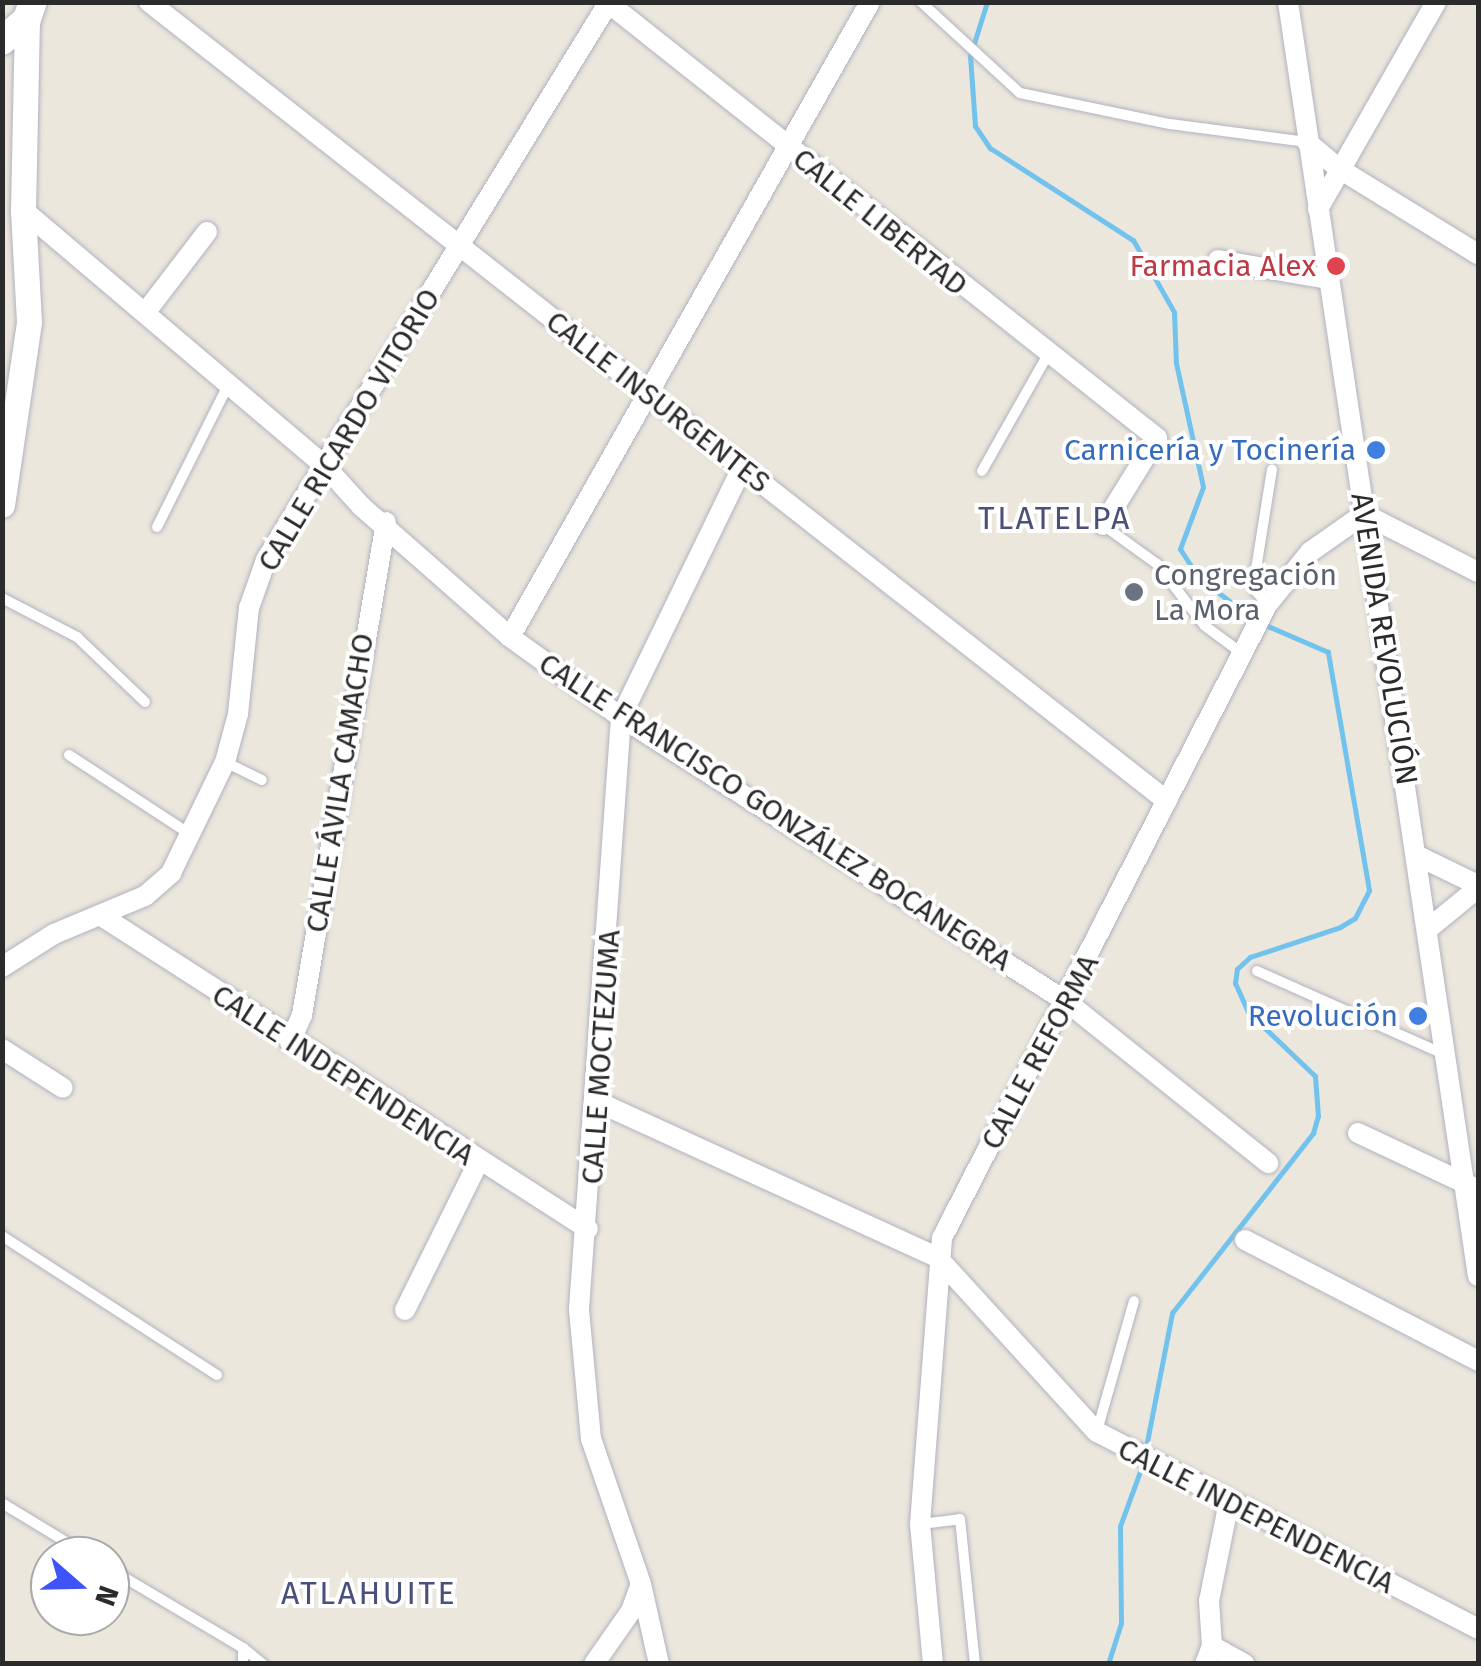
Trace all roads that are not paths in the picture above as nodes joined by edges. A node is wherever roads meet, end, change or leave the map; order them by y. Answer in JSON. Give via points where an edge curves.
{"nodes":[{"id":1,"x":870,"y":2,"type":"edge"},
{"id":2,"x":921,"y":2,"type":"edge"},
{"id":3,"x":1288,"y":2,"type":"edge"},
{"id":4,"x":1436,"y":2,"type":"edge"},
{"id":5,"x":608,"y":3,"type":"edge"},
{"id":6,"x":157,"y":5,"type":"edge"},
{"id":7,"x":30,"y":11,"type":"edge"},
{"id":8,"x":2,"y":42,"type":"edge"},
{"id":9,"x":1307,"y":142,"type":"junction"},
{"id":10,"x":790,"y":150,"type":"junction"},
{"id":11,"x":1338,"y":168,"type":"junction"},
{"id":12,"x":22,"y":210,"type":"junction"},
{"id":13,"x":1318,"y":210,"type":"junction"},
{"id":14,"x":208,"y":232,"type":"dead end"},
{"id":15,"x":459,"y":246,"type":"junction"},
{"id":16,"x":1478,"y":254,"type":"edge"},
{"id":17,"x":1218,"y":260,"type":"dead end"},
{"id":18,"x":1328,"y":279,"type":"junction"},
{"id":19,"x":145,"y":313,"type":"junction"},
{"id":20,"x":1047,"y":356,"type":"junction"},
{"id":21,"x":227,"y":387,"type":"junction"},
{"id":22,"x":648,"y":395,"type":"junction"},
{"id":23,"x":325,"y":466,"type":"junction"},
{"id":24,"x":742,"y":468,"type":"junction"},
{"id":25,"x":982,"y":470,"type":"dead end"},
{"id":26,"x":1272,"y":470,"type":"dead end"},
{"id":27,"x":2,"y":505,"type":"edge"},
{"id":28,"x":1364,"y":514,"type":"junction"},
{"id":29,"x":386,"y":522,"type":"junction"},
{"id":30,"x":1103,"y":525,"type":"joint"},
{"id":31,"x":157,"y":528,"type":"dead end"},
{"id":32,"x":1478,"y":572,"type":"edge"},
{"id":33,"x":2,"y":598,"type":"edge"},
{"id":34,"x":1267,"y":605,"type":"junction"},
{"id":35,"x":510,"y":637,"type":"junction"},
{"id":36,"x":1243,"y":654,"type":"junction"},
{"id":37,"x":145,"y":702,"type":"dead end"},
{"id":38,"x":621,"y":717,"type":"junction"},
{"id":39,"x":68,"y":755,"type":"dead end"},
{"id":40,"x":225,"y":762,"type":"junction"},
{"id":41,"x":262,"y":780,"type":"dead end"},
{"id":42,"x":1168,"y":800,"type":"junction"},
{"id":43,"x":194,"y":836,"type":"junction"},
{"id":44,"x":1418,"y":856,"type":"junction"},
{"id":45,"x":1478,"y":886,"type":"edge"},
{"id":46,"x":100,"y":916,"type":"junction"},
{"id":47,"x":1428,"y":928,"type":"junction"},
{"id":48,"x":2,"y":967,"type":"edge"},
{"id":49,"x":1257,"y":971,"type":"dead end"},
{"id":50,"x":1067,"y":1002,"type":"junction"},
{"id":51,"x":290,"y":1042,"type":"junction"},
{"id":52,"x":2,"y":1049,"type":"edge"},
{"id":53,"x":1443,"y":1054,"type":"junction"},
{"id":54,"x":63,"y":1088,"type":"dead end"},
{"id":55,"x":598,"y":1102,"type":"junction"},
{"id":56,"x":1358,"y":1134,"type":"dead end"},
{"id":57,"x":479,"y":1162,"type":"junction"},
{"id":58,"x":1268,"y":1163,"type":"dead end"},
{"id":59,"x":1472,"y":1187,"type":"edge"},
{"id":60,"x":588,"y":1230,"type":"junction"},
{"id":61,"x":2,"y":1236,"type":"edge"},
{"id":62,"x":1245,"y":1240,"type":"dead end"},
{"id":63,"x":1476,"y":1242,"type":"edge"},
{"id":64,"x":937,"y":1257,"type":"junction"},
{"id":65,"x":1478,"y":1276,"type":"edge"},
{"id":66,"x":1134,"y":1300,"type":"dead end"},
{"id":67,"x":406,"y":1310,"type":"dead end"},
{"id":68,"x":1478,"y":1360,"type":"edge"},
{"id":69,"x":217,"y":1375,"type":"dead end"},
{"id":70,"x":1096,"y":1432,"type":"junction"},
{"id":71,"x":1229,"y":1502,"type":"junction"},
{"id":72,"x":2,"y":1504,"type":"edge"},
{"id":73,"x":920,"y":1524,"type":"junction"},
{"id":74,"x":55,"y":1536,"type":"edge"},
{"id":75,"x":130,"y":1581,"type":"edge"},
{"id":76,"x":641,"y":1584,"type":"junction"},
{"id":77,"x":1478,"y":1629,"type":"edge"},
{"id":78,"x":243,"y":1648,"type":"junction"},
{"id":79,"x":1208,"y":1654,"type":"edge"},
{"id":80,"x":243,"y":1664,"type":"edge"},
{"id":81,"x":264,"y":1664,"type":"edge"},
{"id":82,"x":594,"y":1664,"type":"edge"},
{"id":83,"x":659,"y":1664,"type":"edge"},
{"id":84,"x":933,"y":1664,"type":"edge"},
{"id":85,"x":975,"y":1664,"type":"edge"},
{"id":86,"x":1244,"y":1664,"type":"edge"}],
"edges":[{"from":1,"to":10,"type":"street"},
{"from":2,"to":9,"type":"lane","via":[[1020,93],[1170,124]]},
{"from":3,"to":9,"type":"street","name":"AVENIDA REVOLUCIÓN"},
{"from":4,"to":11,"type":"street"},
{"from":5,"to":10,"type":"street","name":"CALLE LIBERTAD"},
{"from":5,"to":15,"type":"street","name":"CALLE RICARDO VITORIO"},
{"from":6,"to":15,"type":"street","name":"CALLE INSURGENTES"},
{"from":7,"to":8,"type":"main road"},
{"from":7,"to":12,"type":"street"},
{"from":9,"to":11,"type":"street"},
{"from":9,"to":13,"type":"street","name":"AVENIDA REVOLUCIÓN"},
{"from":10,"to":20,"type":"street","name":"CALLE LIBERTAD"},
{"from":10,"to":22,"type":"street"},
{"from":11,"to":13,"type":"street"},
{"from":11,"to":16,"type":"street"},
{"from":12,"to":19,"type":"street","name":"CALLE FRANCISCO GONZÁLEZ BOCANEGRA"},
{"from":12,"to":27,"type":"street","via":[[29,322]]},
{"from":13,"to":18,"type":"street","name":"AVENIDA REVOLUCIÓN"},
{"from":14,"to":19,"type":"street"},
{"from":15,"to":22,"type":"street","name":"CALLE INSURGENTES"},
{"from":15,"to":23,"type":"street","name":"CALLE RICARDO VITORIO"},
{"from":17,"to":18,"type":"street"},
{"from":18,"to":28,"type":"street","name":"AVENIDA REVOLUCIÓN"},
{"from":19,"to":21,"type":"street","name":"CALLE FRANCISCO GONZÁLEZ BOCANEGRA"},
{"from":20,"to":25,"type":"lane"},
{"from":20,"to":30,"type":"street","name":"CALLE LIBERTAD","via":[[1156,438]]},
{"from":21,"to":23,"type":"street","name":"CALLE FRANCISCO GONZÁLEZ BOCANEGRA"},
{"from":21,"to":31,"type":"lane"},
{"from":22,"to":24,"type":"street","name":"CALLE INSURGENTES"},
{"from":22,"to":35,"type":"street"},
{"from":23,"to":29,"type":"street","name":"CALLE FRANCISCO GONZÁLEZ BOCANEGRA","via":[[361,506]]},
{"from":23,"to":40,"type":"street","name":"CALLE RICARDO VITORIO","via":[[256,584]]},
{"from":24,"to":38,"type":"street","name":"CALLE MOCTEZUMA"},
{"from":24,"to":42,"type":"street","name":"CALLE INSURGENTES"},
{"from":26,"to":34,"type":"lane","via":[[1254,588]]},
{"from":28,"to":32,"type":"street"},
{"from":28,"to":34,"type":"street","name":"CALLE REFORMA","via":[[1310,552]]},
{"from":28,"to":44,"type":"street","name":"AVENIDA REVOLUCIÓN"},
{"from":29,"to":35,"type":"street","name":"CALLE FRANCISCO GONZÁLEZ BOCANEGRA"},
{"from":29,"to":51,"type":"street","name":"CALLE ÁVILA CAMACHO","via":[[302,1014]]},
{"from":30,"to":36,"type":"lane","via":[[1157,564],[1205,626]]},
{"from":33,"to":37,"type":"lane","via":[[77,636]]},
{"from":34,"to":36,"type":"street","name":"CALLE REFORMA"},
{"from":35,"to":38,"type":"street","name":"CALLE FRANCISCO GONZÁLEZ BOCANEGRA"},
{"from":36,"to":42,"type":"street","name":"CALLE REFORMA"},
{"from":38,"to":50,"type":"street","name":"CALLE FRANCISCO GONZÁLEZ BOCANEGRA"},
{"from":38,"to":55,"type":"street","name":"CALLE MOCTEZUMA"},
{"from":39,"to":43,"type":"lane"},
{"from":40,"to":41,"type":"lane"},
{"from":40,"to":43,"type":"street","name":"CALLE RICARDO VITORIO"},
{"from":42,"to":50,"type":"street","name":"CALLE REFORMA"},
{"from":43,"to":46,"type":"street","name":"CALLE RICARDO VITORIO","via":[[171,874],[145,896]]},
{"from":44,"to":45,"type":"street"},
{"from":44,"to":47,"type":"street","name":"AVENIDA REVOLUCIÓN"},
{"from":45,"to":47,"type":"street"},
{"from":46,"to":48,"type":"street","name":"CALLE RICARDO VITORIO","via":[[54,934]]},
{"from":46,"to":51,"type":"street","name":"CALLE INDEPENDENCIA"},
{"from":47,"to":53,"type":"street","name":"AVENIDA REVOLUCIÓN"},
{"from":49,"to":53,"type":"lane"},
{"from":50,"to":58,"type":"street","name":"CALLE FRANCISCO GONZÁLEZ BOCANEGRA"},
{"from":50,"to":64,"type":"street","name":"CALLE REFORMA"},
{"from":51,"to":57,"type":"street","name":"CALLE INDEPENDENCIA"},
{"from":52,"to":54,"type":"street"},
{"from":53,"to":59,"type":"street","name":"AVENIDA REVOLUCIÓN"},
{"from":55,"to":60,"type":"street","name":"CALLE MOCTEZUMA"},
{"from":55,"to":64,"type":"street","name":"CALLE INDEPENDENCIA"},
{"from":56,"to":59,"type":"street"},
{"from":57,"to":60,"type":"street","name":"CALLE INDEPENDENCIA"},
{"from":57,"to":67,"type":"street"},
{"from":59,"to":63,"type":"street","name":"AVENIDA REVOLUCIÓN"},
{"from":60,"to":76,"type":"street","name":"CALLE MOCTEZUMA","via":[[579,1310],[581,1378],[592,1438]]},
{"from":61,"to":69,"type":"lane"},
{"from":62,"to":68,"type":"street"},
{"from":63,"to":65,"type":"street","name":"AVENIDA REVOLUCIÓN"},
{"from":64,"to":70,"type":"street","name":"CALLE INDEPENDENCIA"},
{"from":64,"to":73,"type":"street","name":"CALLE REFORMA"},
{"from":66,"to":70,"type":"lane"},
{"from":70,"to":71,"type":"street","name":"CALLE INDEPENDENCIA"},
{"from":71,"to":77,"type":"street","name":"CALLE INDEPENDENCIA"},
{"from":71,"to":79,"type":"street","via":[[1208,1601]]},
{"from":72,"to":74,"type":"lane"},
{"from":73,"to":84,"type":"street","name":"CALLE REFORMA"},
{"from":73,"to":85,"type":"lane","via":[[960,1519]]},
{"from":75,"to":78,"type":"lane"},
{"from":76,"to":82,"type":"street","via":[[631,1611]]},
{"from":76,"to":83,"type":"street","name":"CALLE MOCTEZUMA"},
{"from":78,"to":80,"type":"lane"},
{"from":78,"to":81,"type":"lane"},
{"from":79,"to":86,"type":"street"}]}
